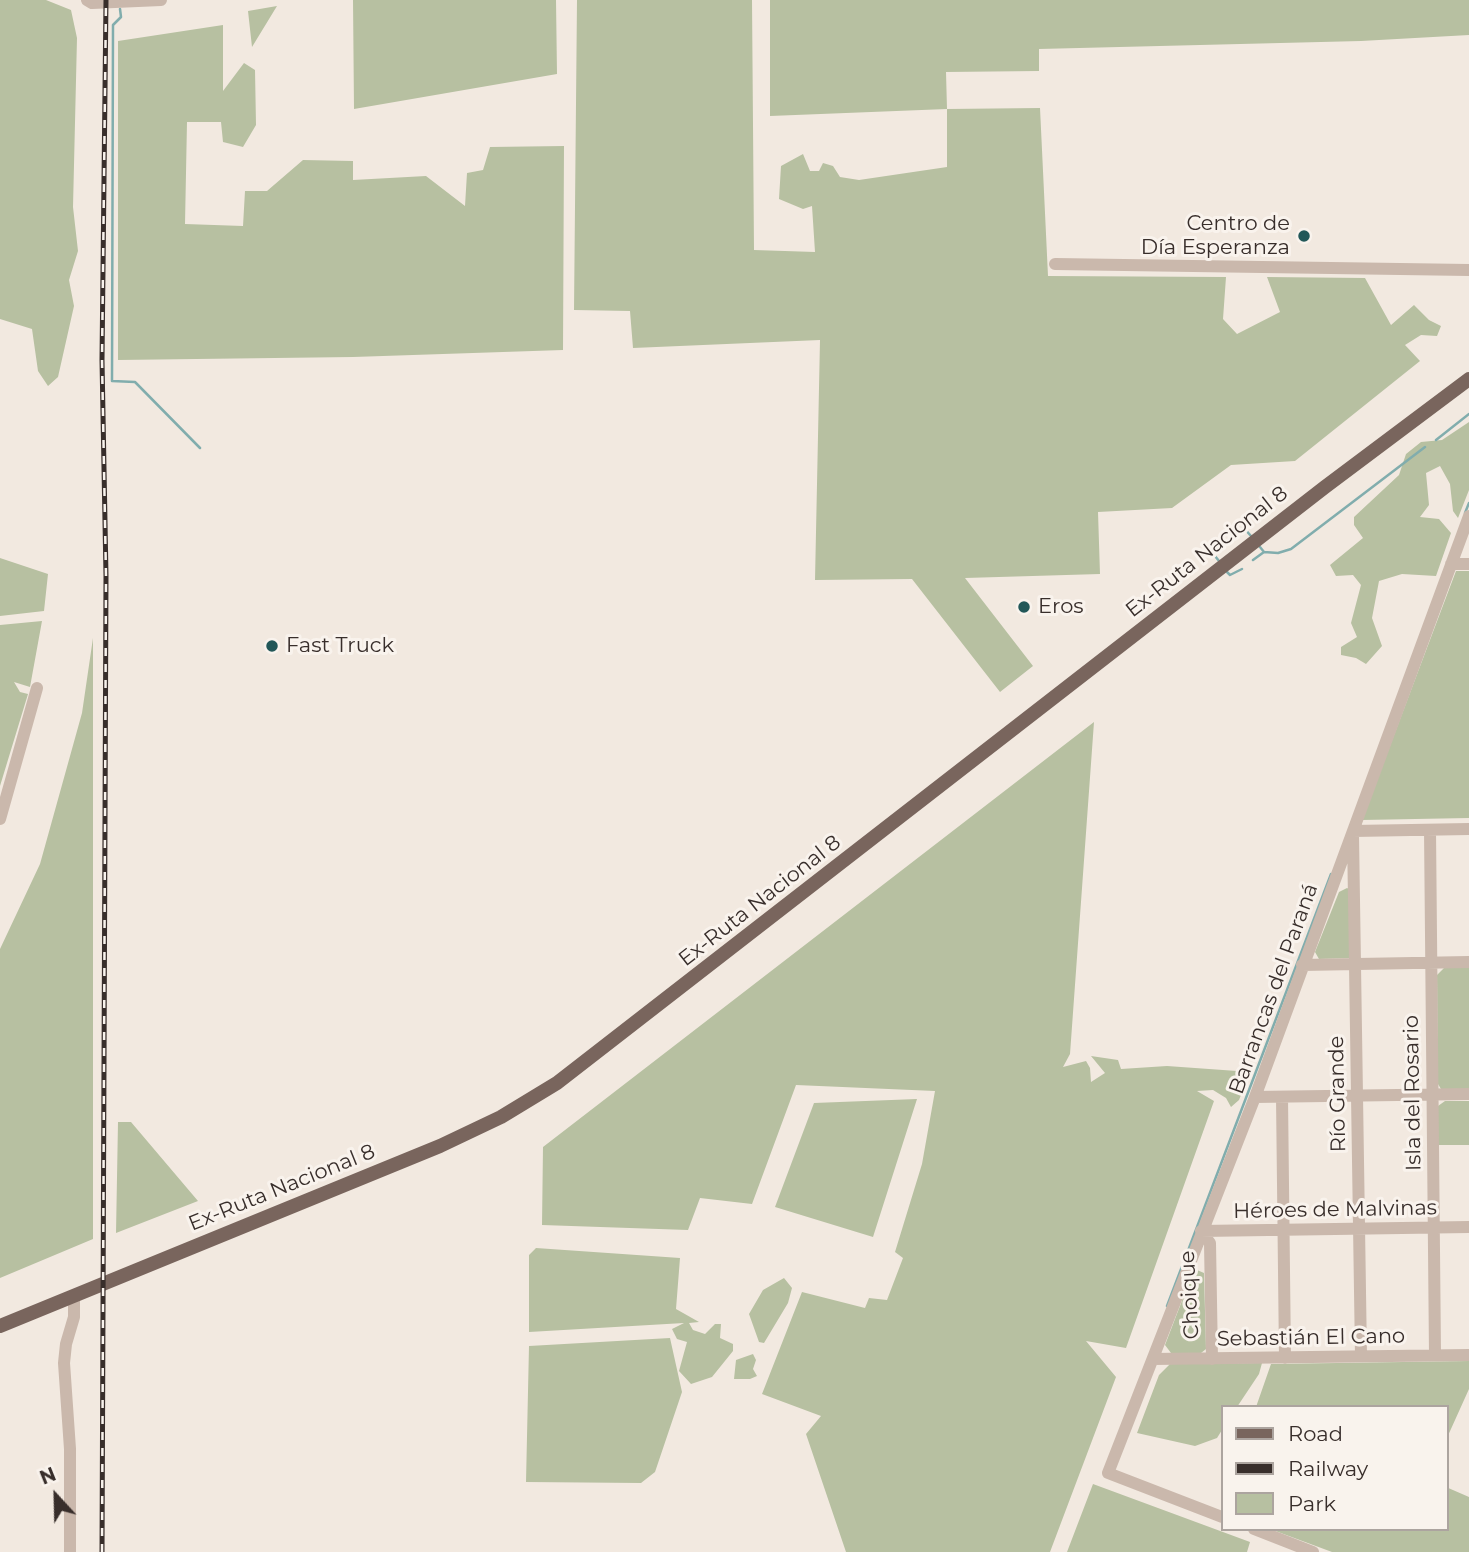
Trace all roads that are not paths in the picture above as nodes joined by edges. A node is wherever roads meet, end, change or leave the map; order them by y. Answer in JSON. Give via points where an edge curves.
{"nodes":[{"id":1,"x":87,"y":0,"type":"edge"},
{"id":2,"x":161,"y":0,"type":"edge"},
{"id":3,"x":1055,"y":264,"type":"dead end"},
{"id":4,"x":1469,"y":270,"type":"edge"},
{"id":5,"x":1469,"y":379,"type":"edge"},
{"id":6,"x":1469,"y":516,"type":"edge"},
{"id":7,"x":1451,"y":564,"type":"junction"},
{"id":8,"x":1469,"y":564,"type":"edge"},
{"id":9,"x":37,"y":688,"type":"dead end"},
{"id":10,"x":0,"y":819,"type":"edge"},
{"id":11,"x":1469,"y":829,"type":"edge"},
{"id":12,"x":1430,"y":830,"type":"junction"},
{"id":13,"x":1353,"y":831,"type":"junction"},
{"id":14,"x":1469,"y":962,"type":"edge"},
{"id":15,"x":1430,"y":963,"type":"junction"},
{"id":16,"x":1356,"y":964,"type":"junction"},
{"id":17,"x":1302,"y":965,"type":"junction"},
{"id":18,"x":1469,"y":1094,"type":"edge"},
{"id":19,"x":1432,"y":1095,"type":"junction"},
{"id":20,"x":1357,"y":1096,"type":"junction"},
{"id":21,"x":1255,"y":1097,"type":"junction"},
{"id":22,"x":1282,"y":1097,"type":"junction"},
{"id":23,"x":1433,"y":1227,"type":"junction"},
{"id":24,"x":1469,"y":1227,"type":"edge"},
{"id":25,"x":1359,"y":1228,"type":"junction"},
{"id":26,"x":1284,"y":1230,"type":"junction"},
{"id":27,"x":1201,"y":1231,"type":"junction"},
{"id":28,"x":74,"y":1296,"type":"junction"},
{"id":29,"x":0,"y":1326,"type":"edge"},
{"id":30,"x":1435,"y":1355,"type":"junction"},
{"id":31,"x":1469,"y":1355,"type":"edge"},
{"id":32,"x":1361,"y":1356,"type":"junction"},
{"id":33,"x":1285,"y":1358,"type":"junction"},
{"id":34,"x":1153,"y":1359,"type":"junction"},
{"id":35,"x":1212,"y":1359,"type":"junction"},
{"id":36,"x":1220,"y":1516,"type":"edge"},
{"id":37,"x":1259,"y":1531,"type":"edge"},
{"id":38,"x":71,"y":1552,"type":"edge"},
{"id":39,"x":1313,"y":1552,"type":"edge"}],
"edges":[{"from":1,"to":2,"type":"street"},
{"from":3,"to":4,"type":"street"},
{"from":5,"to":28,"type":"main road","name":"Ex-Ruta Nacional 8","via":[[557,1083],[440,1146]]},
{"from":6,"to":7,"type":"street","name":"Barrancas del Paraná"},
{"from":7,"to":8,"type":"street"},
{"from":7,"to":13,"type":"street","name":"Barrancas del Paraná"},
{"from":9,"to":10,"type":"street"},
{"from":11,"to":12,"type":"street"},
{"from":12,"to":13,"type":"street"},
{"from":12,"to":15,"type":"street","name":"Isla del Rosario"},
{"from":13,"to":16,"type":"street","name":"Río Grande"},
{"from":13,"to":17,"type":"street","name":"Barrancas del Paraná"},
{"from":14,"to":15,"type":"street"},
{"from":15,"to":16,"type":"street"},
{"from":15,"to":19,"type":"street","name":"Isla del Rosario"},
{"from":16,"to":17,"type":"street"},
{"from":16,"to":20,"type":"street","name":"Río Grande"},
{"from":17,"to":21,"type":"street","name":"Barrancas del Paraná"},
{"from":18,"to":19,"type":"street"},
{"from":19,"to":20,"type":"street"},
{"from":19,"to":23,"type":"street","name":"Isla del Rosario"},
{"from":20,"to":22,"type":"street"},
{"from":20,"to":25,"type":"street","name":"Río Grande"},
{"from":21,"to":22,"type":"street"},
{"from":21,"to":27,"type":"street","name":"Barrancas del Paraná"},
{"from":22,"to":26,"type":"street"},
{"from":23,"to":24,"type":"street","name":"Héroes de Malvinas"},
{"from":23,"to":25,"type":"street","name":"Héroes de Malvinas"},
{"from":23,"to":30,"type":"street","name":"Isla del Rosario"},
{"from":25,"to":26,"type":"street","name":"Héroes de Malvinas"},
{"from":25,"to":32,"type":"street","name":"Río Grande"},
{"from":26,"to":27,"type":"street","name":"Héroes de Malvinas"},
{"from":26,"to":33,"type":"street"},
{"from":27,"to":34,"type":"street","name":"Barrancas del Paraná"},
{"from":27,"to":35,"type":"street","name":"Choique","via":[[1210,1243]]},
{"from":28,"to":29,"type":"main road","name":"Ex-Ruta Nacional 8"},
{"from":28,"to":38,"type":"street","via":[[76,1307],[64,1363]]},
{"from":30,"to":31,"type":"street","name":"Sebastián El Cano"},
{"from":30,"to":32,"type":"street","name":"Sebastián El Cano"},
{"from":32,"to":33,"type":"street","name":"Sebastián El Cano"},
{"from":33,"to":35,"type":"street","name":"Sebastián El Cano"},
{"from":34,"to":35,"type":"street","name":"Sebastián El Cano"},
{"from":34,"to":36,"type":"street","name":"Barrancas del Paraná","via":[[1108,1473]]},
{"from":37,"to":39,"type":"street"}]}
